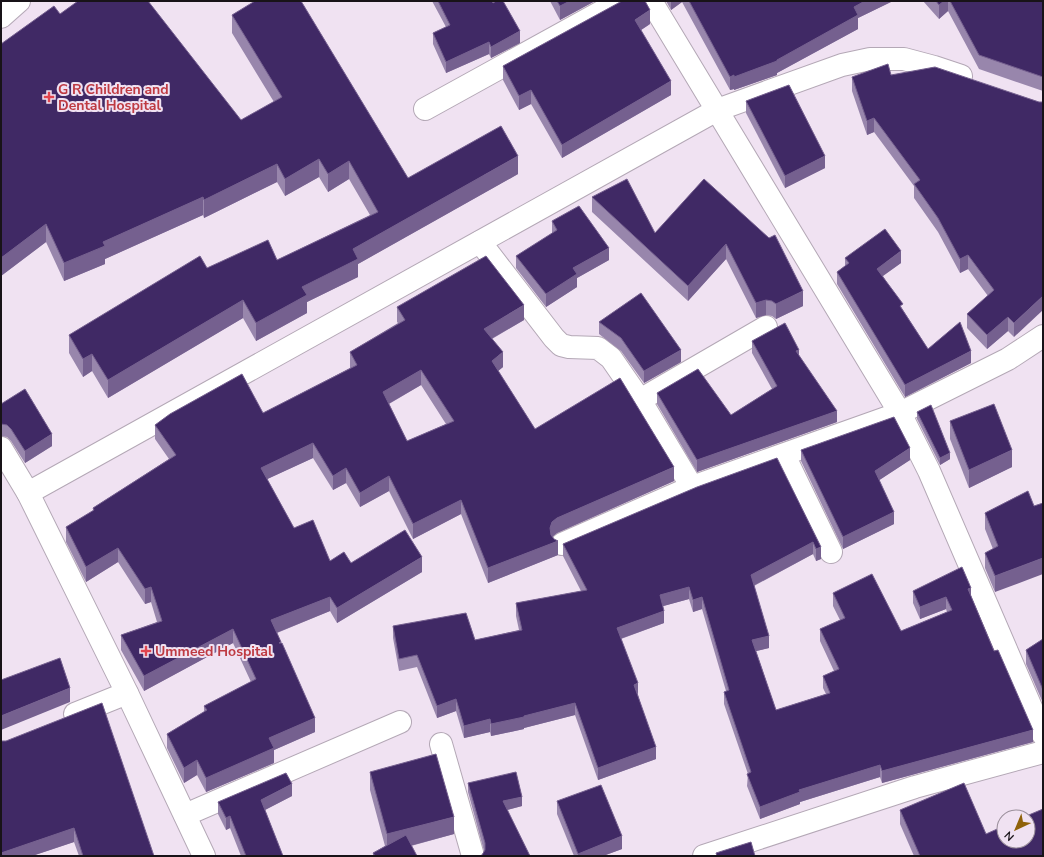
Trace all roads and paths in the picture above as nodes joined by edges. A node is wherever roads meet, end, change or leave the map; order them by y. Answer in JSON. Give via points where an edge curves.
{"nodes":[{"id":1,"x":19,"y":1,"type":"edge"},
{"id":2,"x":621,"y":1,"type":"edge"},
{"id":3,"x":651,"y":1,"type":"edge"},
{"id":4,"x":1,"y":17,"type":"edge"},
{"id":5,"x":977,"y":82,"type":"edge"},
{"id":6,"x":426,"y":109,"type":"dead end"},
{"id":7,"x":717,"y":110,"type":"junction"},
{"id":8,"x":480,"y":242,"type":"junction"},
{"id":9,"x":766,"y":327,"type":"dead end"},
{"id":10,"x":1043,"y":336,"type":"edge"},
{"id":11,"x":640,"y":400,"type":"junction"},
{"id":12,"x":900,"y":413,"type":"junction"},
{"id":13,"x":1,"y":448,"type":"edge"},
{"id":14,"x":784,"y":454,"type":"junction"},
{"id":15,"x":692,"y":487,"type":"junction"},
{"id":16,"x":28,"y":493,"type":"junction"},
{"id":17,"x":562,"y":544,"type":"edge"},
{"id":18,"x":831,"y":552,"type":"dead end"},
{"id":19,"x":128,"y":693,"type":"junction"},
{"id":20,"x":60,"y":720,"type":"edge"},
{"id":21,"x":400,"y":722,"type":"dead end"},
{"id":22,"x":1043,"y":735,"type":"edge"},
{"id":23,"x":441,"y":744,"type":"dead end"},
{"id":24,"x":1043,"y":752,"type":"edge"},
{"id":25,"x":185,"y":815,"type":"junction"},
{"id":26,"x":204,"y":856,"type":"edge"},
{"id":27,"x":473,"y":856,"type":"edge"},
{"id":28,"x":704,"y":856,"type":"edge"}],
"edges":[{"from":1,"to":4,"type":"street"},
{"from":2,"to":6,"type":"street"},
{"from":3,"to":7,"type":"street"},
{"from":5,"to":7,"type":"street","via":[[904,60],[870,59],[842,64]]},
{"from":7,"to":8,"type":"street"},
{"from":7,"to":12,"type":"street"},
{"from":8,"to":11,"type":"street","via":[[561,345],[598,348],[605,352]]},
{"from":8,"to":16,"type":"street"},
{"from":9,"to":11,"type":"street"},
{"from":10,"to":12,"type":"street","via":[[1008,359]]},
{"from":11,"to":15,"type":"street"},
{"from":12,"to":14,"type":"street"},
{"from":12,"to":22,"type":"street","via":[[929,471]]},
{"from":13,"to":16,"type":"street"},
{"from":14,"to":15,"type":"street"},
{"from":14,"to":18,"type":"street"},
{"from":15,"to":17,"type":"street"},
{"from":16,"to":19,"type":"street"},
{"from":19,"to":20,"type":"street"},
{"from":19,"to":25,"type":"street"},
{"from":21,"to":25,"type":"street"},
{"from":23,"to":27,"type":"street"},
{"from":24,"to":28,"type":"street","via":[[915,787]]},
{"from":25,"to":26,"type":"street"}]}
